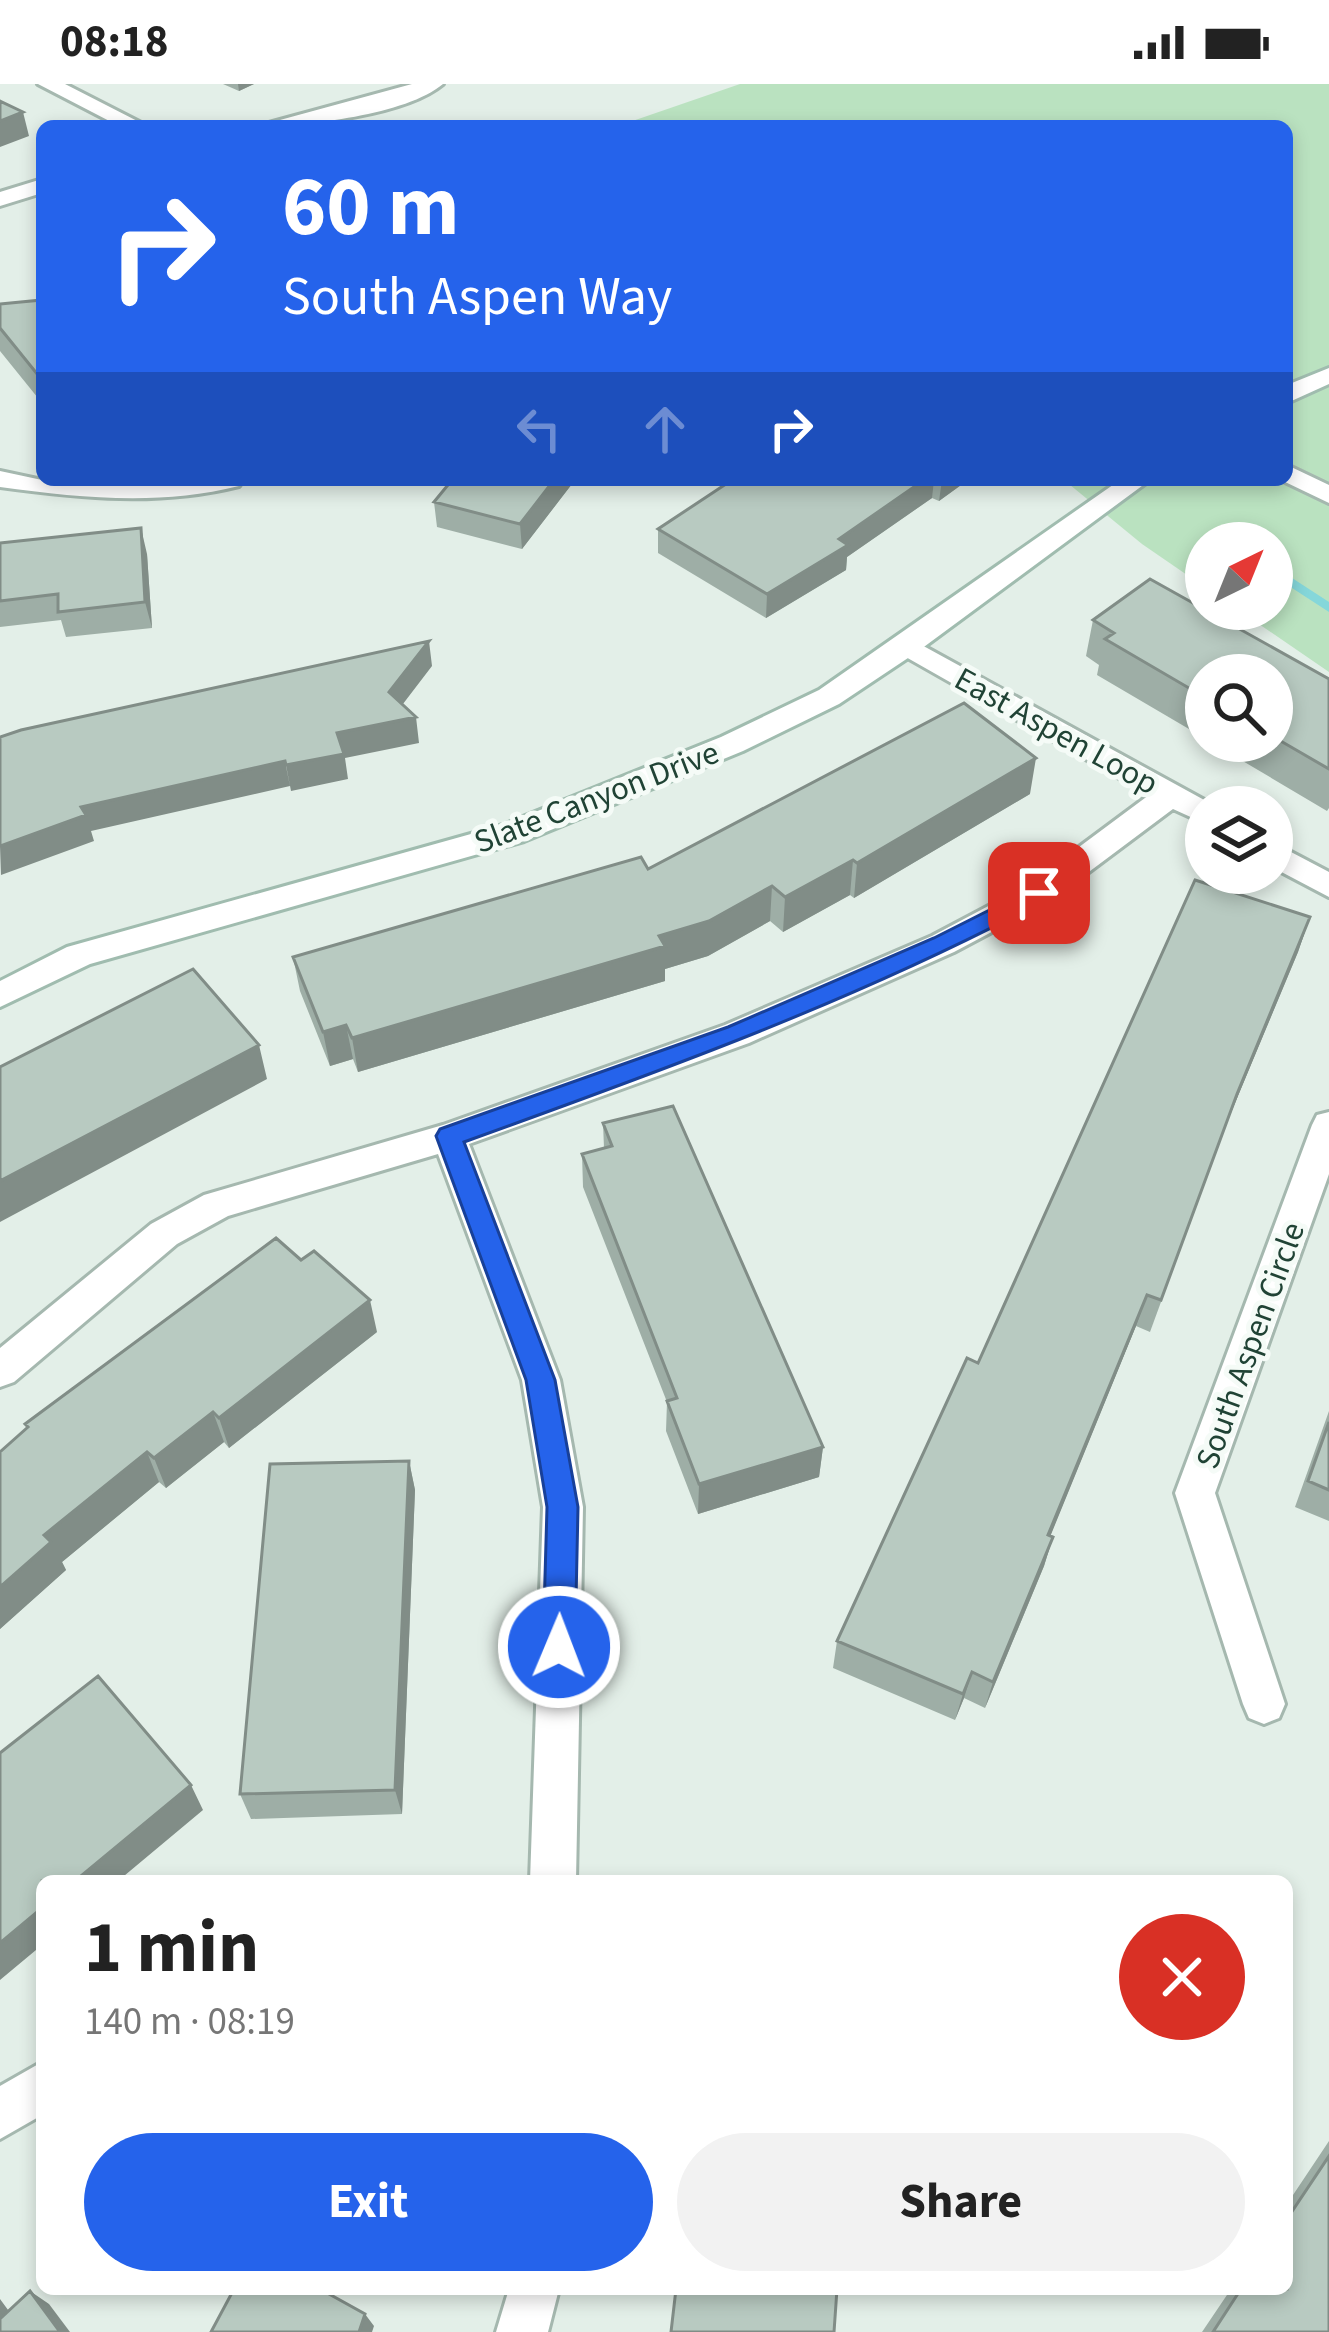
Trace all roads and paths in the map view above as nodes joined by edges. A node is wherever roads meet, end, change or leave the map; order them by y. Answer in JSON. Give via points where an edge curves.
{"nodes":[{"id":1,"x":48,"y":84,"type":"edge"},
{"id":2,"x":433,"y":84,"type":"edge"},
{"id":3,"x":123,"y":120,"type":"edge"},
{"id":4,"x":300,"y":120,"type":"edge"},
{"id":5,"x":36,"y":188,"type":"edge"},
{"id":6,"x":0,"y":199,"type":"edge"},
{"id":7,"x":1329,"y":375,"type":"edge"},
{"id":8,"x":1293,"y":392,"type":"edge"},
{"id":9,"x":1293,"y":476,"type":"edge"},
{"id":10,"x":0,"y":479,"type":"edge"},
{"id":11,"x":36,"y":484,"type":"edge"},
{"id":12,"x":52,"y":486,"type":"edge"},
{"id":13,"x":209,"y":486,"type":"edge"},
{"id":14,"x":1129,"y":486,"type":"edge"},
{"id":15,"x":1329,"y":495,"type":"edge"},
{"id":16,"x":907,"y":646,"type":"junction"},
{"id":17,"x":1172,"y":794,"type":"junction"},
{"id":18,"x":1185,"y":802,"type":"edge"},
{"id":19,"x":1293,"y":865,"type":"edge"},
{"id":20,"x":1329,"y":886,"type":"edge"},
{"id":21,"x":0,"y":995,"type":"edge"},
{"id":22,"x":1329,"y":1125,"type":"edge"},
{"id":23,"x":449,"y":1136,"type":"junction"},
{"id":24,"x":0,"y":1372,"type":"edge"},
{"id":25,"x":1264,"y":1704,"type":"dead end"},
{"id":26,"x":553,"y":1875,"type":"edge"},
{"id":27,"x":36,"y":2090,"type":"edge"},
{"id":28,"x":0,"y":2115,"type":"edge"},
{"id":29,"x":532,"y":2295,"type":"edge"},
{"id":30,"x":522,"y":2332,"type":"edge"}],
"edges":[{"from":1,"to":3,"type":"street"},
{"from":2,"to":4,"type":"street"},
{"from":5,"to":6,"type":"street"},
{"from":7,"to":8,"type":"street"},
{"from":9,"to":15,"type":"street"},
{"from":10,"to":11,"type":"street"},
{"from":12,"to":13,"type":"street"},
{"from":14,"to":16,"type":"street","name":"Slate Canyon Drive"},
{"from":16,"to":17,"type":"street","name":"East Aspen Loop"},
{"from":16,"to":21,"type":"street","name":"Slate Canyon Drive","via":[[829,697],[733,744],[513,833],[79,955]]},
{"from":17,"to":18,"type":"street","name":"East Aspen Loop"},
{"from":17,"to":23,"type":"street","via":[[1039,893],[943,944],[737,1034]]},
{"from":19,"to":20,"type":"street"},
{"from":22,"to":25,"type":"street","name":"South Aspen Circle","via":[[1195,1493]]},
{"from":23,"to":24,"type":"street","via":[[217,1205],[164,1234]]},
{"from":23,"to":26,"type":"street","via":[[541,1380],[562,1507]]},
{"from":27,"to":28,"type":"street"},
{"from":29,"to":30,"type":"street"}]}
